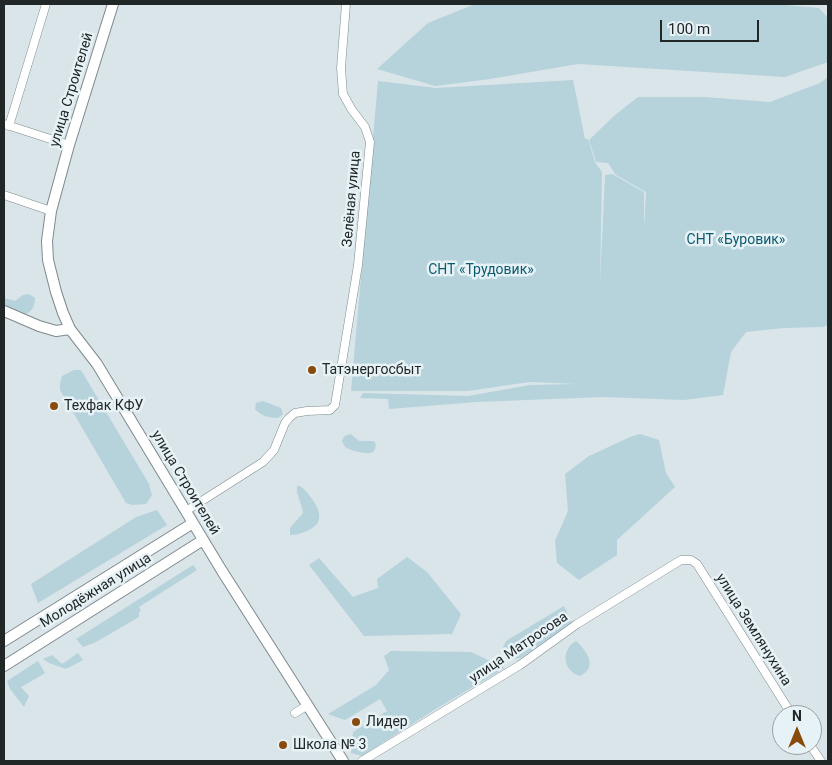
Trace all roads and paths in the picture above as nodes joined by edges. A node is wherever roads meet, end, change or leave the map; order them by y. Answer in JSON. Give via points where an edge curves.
{"nodes":[{"id":1,"x":46,"y":4,"type":"edge"},
{"id":2,"x":112,"y":4,"type":"edge"},
{"id":3,"x":346,"y":4,"type":"edge"},
{"id":4,"x":7,"y":125,"type":"edge"},
{"id":5,"x":69,"y":145,"type":"junction"},
{"id":6,"x":4,"y":195,"type":"edge"},
{"id":7,"x":51,"y":211,"type":"junction"},
{"id":8,"x":4,"y":311,"type":"edge"},
{"id":9,"x":70,"y":329,"type":"junction"},
{"id":10,"x":186,"y":512,"type":"junction"},
{"id":11,"x":193,"y":523,"type":"junction"},
{"id":12,"x":203,"y":540,"type":"junction"},
{"id":13,"x":691,"y":560,"type":"joint"},
{"id":14,"x":4,"y":641,"type":"edge"},
{"id":15,"x":4,"y":666,"type":"edge"},
{"id":16,"x":308,"y":705,"type":"junction"},
{"id":17,"x":786,"y":705,"type":"edge"},
{"id":18,"x":296,"y":713,"type":"dead end"},
{"id":19,"x":343,"y":761,"type":"edge"},
{"id":20,"x":362,"y":761,"type":"edge"}],
"edges":[{"from":1,"to":4,"type":"street"},
{"from":2,"to":5,"type":"street","name":"улица Строителей"},
{"from":3,"to":10,"type":"street","name":"Зелёная улица","via":[[341,68],[343,94],[365,127],[370,142],[358,264],[336,402],[330,410],[295,413],[284,423],[274,450],[263,462]]},
{"from":4,"to":5,"type":"street"},
{"from":5,"to":7,"type":"street","name":"улица Строителей"},
{"from":6,"to":7,"type":"street"},
{"from":7,"to":9,"type":"street","name":"улица Строителей","via":[[48,260]]},
{"from":8,"to":9,"type":"street","via":[[56,331]]},
{"from":9,"to":10,"type":"street","name":"улица Строителей","via":[[96,364]]},
{"from":10,"to":11,"type":"street","name":"улица Строителей"},
{"from":11,"to":12,"type":"street","name":"улица Строителей"},
{"from":11,"to":14,"type":"street","name":"Молодёжная улица"},
{"from":12,"to":15,"type":"street","name":"Молодёжная улица"},
{"from":12,"to":16,"type":"street","name":"улица Строителей"},
{"from":13,"to":17,"type":"street","name":"улица Землянухина","via":[[697,564]]},
{"from":13,"to":20,"type":"street","name":"улица Матросова","via":[[681,560],[631,590],[520,665]]},
{"from":16,"to":18,"type":"street"},
{"from":16,"to":19,"type":"street","name":"улица Строителей"}]}
